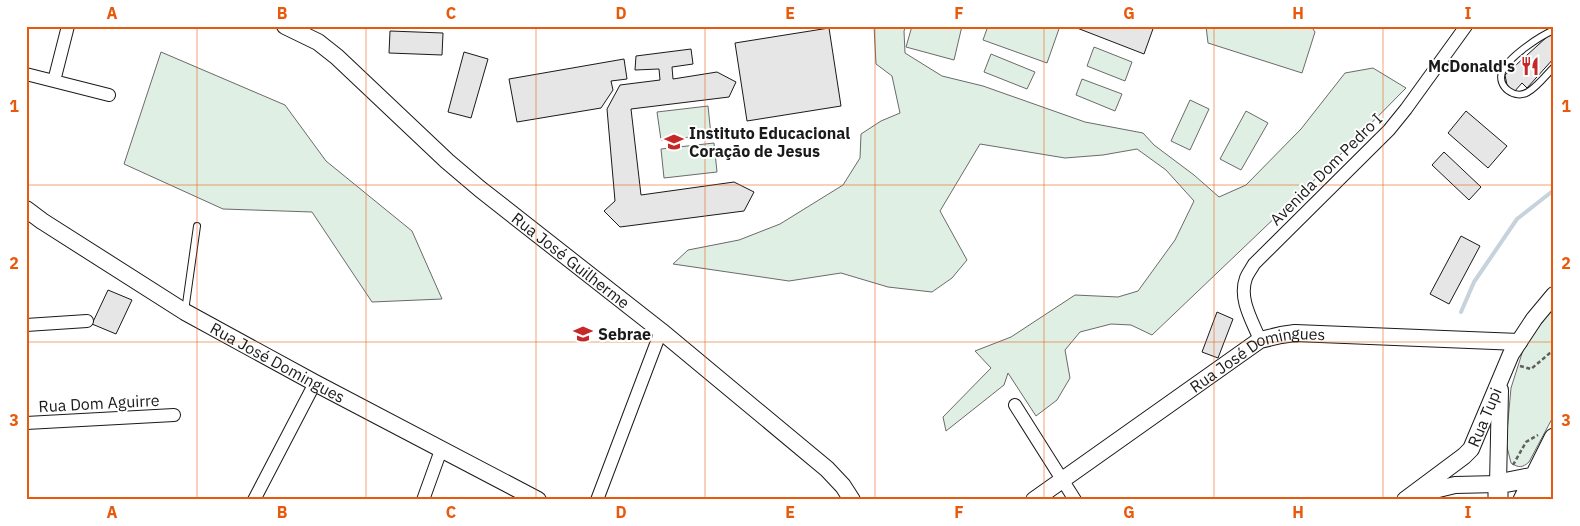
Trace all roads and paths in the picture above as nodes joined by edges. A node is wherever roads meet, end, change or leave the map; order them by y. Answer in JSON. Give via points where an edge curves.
{"nodes":[{"id":1,"x":68,"y":26,"type":"edge"},
{"id":2,"x":286,"y":26,"type":"edge"},
{"id":3,"x":1466,"y":26,"type":"edge"},
{"id":4,"x":1554,"y":30,"type":"edge"},
{"id":5,"x":1554,"y":67,"type":"edge"},
{"id":6,"x":26,"y":74,"type":"edge"},
{"id":7,"x":54,"y":81,"type":"junction"},
{"id":8,"x":109,"y":95,"type":"dead end"},
{"id":9,"x":26,"y":209,"type":"edge"},
{"id":10,"x":197,"y":226,"type":"dead end"},
{"id":11,"x":1554,"y":295,"type":"edge"},
{"id":12,"x":185,"y":312,"type":"junction"},
{"id":13,"x":87,"y":321,"type":"dead end"},
{"id":14,"x":26,"y":325,"type":"edge"},
{"id":15,"x":661,"y":331,"type":"junction"},
{"id":16,"x":1260,"y":340,"type":"junction"},
{"id":17,"x":1519,"y":342,"type":"junction"},
{"id":18,"x":1554,"y":351,"type":"edge"},
{"id":19,"x":1520,"y":366,"type":"dead end"},
{"id":20,"x":1503,"y":371,"type":"junction"},
{"id":21,"x":316,"y":383,"type":"junction"},
{"id":22,"x":1015,"y":405,"type":"dead end"},
{"id":23,"x":174,"y":415,"type":"dead end"},
{"id":24,"x":26,"y":423,"type":"edge"},
{"id":25,"x":1547,"y":436,"type":"edge"},
{"id":26,"x":441,"y":450,"type":"junction"},
{"id":27,"x":1513,"y":465,"type":"dead end"},
{"id":28,"x":1554,"y":473,"type":"edge"},
{"id":29,"x":1534,"y":477,"type":"junction"},
{"id":30,"x":1062,"y":479,"type":"junction"},
{"id":31,"x":1498,"y":492,"type":"edge"},
{"id":32,"x":1408,"y":497,"type":"edge"},
{"id":33,"x":254,"y":500,"type":"edge"},
{"id":34,"x":422,"y":500,"type":"edge"},
{"id":35,"x":538,"y":500,"type":"edge"},
{"id":36,"x":596,"y":500,"type":"edge"},
{"id":37,"x":852,"y":500,"type":"edge"},
{"id":38,"x":1034,"y":500,"type":"edge"},
{"id":39,"x":1075,"y":500,"type":"edge"},
{"id":40,"x":1523,"y":500,"type":"edge"},
{"id":41,"x":1540,"y":500,"type":"edge"}],
"edges":[{"from":1,"to":7,"type":"street"},
{"from":2,"to":15,"type":"street","name":"Rua José Guilherme","via":[[318,42],[337,57],[480,189]]},
{"from":3,"to":16,"type":"street","name":"Avenida Dom Pedro I","via":[[1389,130],[1254,264],[1244,290]]},
{"from":4,"to":5,"type":"lane","via":[[1541,36],[1506,66],[1502,84],[1507,91],[1528,93]]},
{"from":6,"to":7,"type":"street"},
{"from":7,"to":8,"type":"street"},
{"from":9,"to":12,"type":"street","name":"Rua José Domingues"},
{"from":10,"to":12,"type":"lane"},
{"from":11,"to":17,"type":"street","name":"Rua Tupi"},
{"from":12,"to":21,"type":"street","name":"Rua José Domingues"},
{"from":13,"to":14,"type":"street"},
{"from":15,"to":36,"type":"street"},
{"from":15,"to":37,"type":"street","name":"Rua José Guilherme","via":[[826,469]]},
{"from":16,"to":17,"type":"street","name":"Rua José Domingues","via":[[1295,333]]},
{"from":16,"to":30,"type":"street","name":"Rua José Domingues"},
{"from":17,"to":20,"type":"street","name":"Rua Tupi"},
{"from":18,"to":19,"type":"path","via":[[1531,369]]},
{"from":20,"to":31,"type":"street"},
{"from":20,"to":32,"type":"street","name":"Rua Tupi","via":[[1471,449]]},
{"from":21,"to":26,"type":"street","name":"Rua José Domingues"},
{"from":21,"to":33,"type":"street"},
{"from":22,"to":30,"type":"street"},
{"from":23,"to":24,"type":"street","name":"Rua Dom Aguirre"},
{"from":25,"to":27,"type":"path","via":[[1526,442]]},
{"from":25,"to":29,"type":"main road"},
{"from":26,"to":34,"type":"street"},
{"from":26,"to":35,"type":"street","name":"Rua José Domingues"},
{"from":28,"to":29,"type":"main road"},
{"from":28,"to":41,"type":"main road"},
{"from":29,"to":31,"type":"main road"},
{"from":29,"to":40,"type":"main road"},
{"from":30,"to":38,"type":"street","name":"Rua José Domingues"},
{"from":30,"to":39,"type":"street"},
{"from":31,"to":32,"type":"street","name":"Rua Tupi","via":[[1454,485]]}]}
